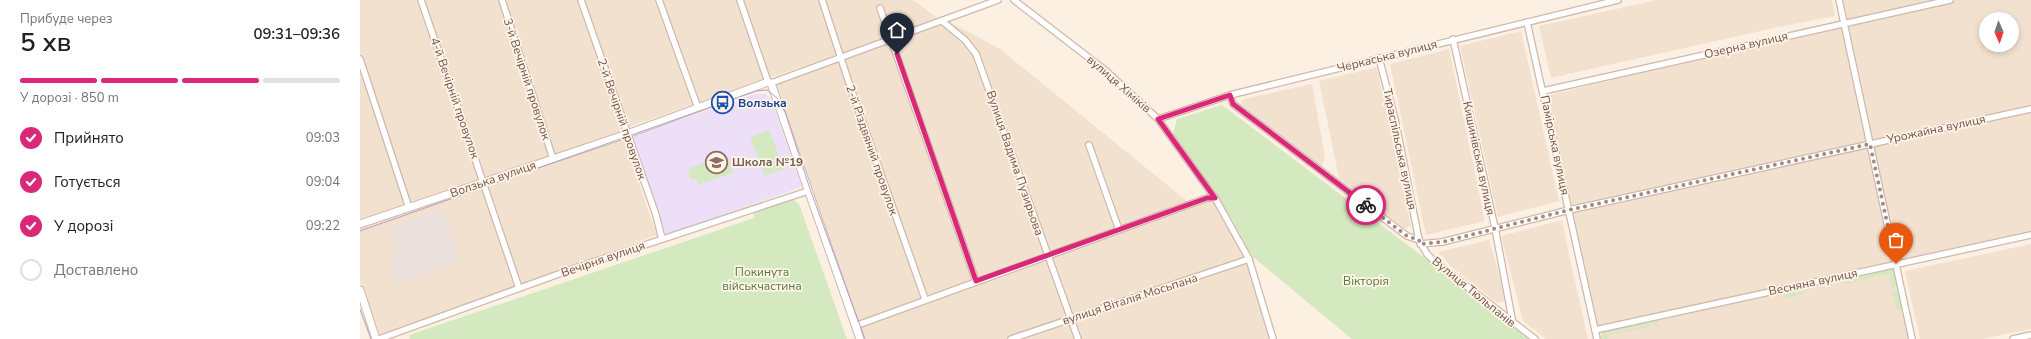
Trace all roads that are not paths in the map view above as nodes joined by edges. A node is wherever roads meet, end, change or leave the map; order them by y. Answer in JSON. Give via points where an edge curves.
{"nodes":[{"id":1,"x":421,"y":0,"type":"edge"},
{"id":2,"x":502,"y":0,"type":"edge"},
{"id":3,"x":581,"y":0,"type":"edge"},
{"id":4,"x":659,"y":0,"type":"edge"},
{"id":5,"x":740,"y":0,"type":"edge"},
{"id":6,"x":822,"y":0,"type":"edge"},
{"id":7,"x":998,"y":0,"type":"edge"},
{"id":8,"x":1014,"y":0,"type":"edge"},
{"id":9,"x":1618,"y":0,"type":"edge"},
{"id":10,"x":1839,"y":0,"type":"edge"},
{"id":11,"x":1950,"y":0,"type":"edge"},
{"id":12,"x":880,"y":8,"type":"dead end"},
{"id":13,"x":942,"y":21,"type":"junction"},
{"id":14,"x":1527,"y":22,"type":"junction"},
{"id":15,"x":1844,"y":22,"type":"junction"},
{"id":16,"x":1453,"y":39,"type":"junction"},
{"id":17,"x":892,"y":40,"type":"junction"},
{"id":18,"x":841,"y":57,"type":"junction"},
{"id":19,"x":1379,"y":58,"type":"junction"},
{"id":20,"x":360,"y":59,"type":"edge"},
{"id":21,"x":770,"y":82,"type":"junction"},
{"id":22,"x":1543,"y":91,"type":"junction"},
{"id":23,"x":1230,"y":95,"type":"junction"},
{"id":24,"x":698,"y":108,"type":"junction"},
{"id":25,"x":2031,"y":109,"type":"edge"},
{"id":26,"x":1158,"y":119,"type":"junction"},
{"id":27,"x":627,"y":134,"type":"junction"},
{"id":28,"x":1870,"y":144,"type":"junction"},
{"id":29,"x":1089,"y":145,"type":"dead end"},
{"id":30,"x":553,"y":159,"type":"junction"},
{"id":31,"x":484,"y":181,"type":"junction"},
{"id":32,"x":808,"y":191,"type":"junction"},
{"id":33,"x":1215,"y":198,"type":"junction"},
{"id":34,"x":409,"y":208,"type":"junction"},
{"id":35,"x":1569,"y":210,"type":"junction"},
{"id":36,"x":360,"y":224,"type":"edge"},
{"id":37,"x":1495,"y":228,"type":"junction"},
{"id":38,"x":1119,"y":230,"type":"junction"},
{"id":39,"x":2031,"y":235,"type":"edge"},
{"id":40,"x":662,"y":239,"type":"junction"},
{"id":41,"x":1420,"y":242,"type":"junction"},
{"id":42,"x":1047,"y":255,"type":"junction"},
{"id":43,"x":1249,"y":259,"type":"junction"},
{"id":44,"x":1896,"y":264,"type":"junction"},
{"id":45,"x":976,"y":281,"type":"junction"},
{"id":46,"x":520,"y":288,"type":"junction"},
{"id":47,"x":360,"y":290,"type":"edge"},
{"id":48,"x":925,"y":299,"type":"junction"},
{"id":49,"x":1071,"y":318,"type":"junction"},
{"id":50,"x":1513,"y":324,"type":"junction"},
{"id":51,"x":855,"y":326,"type":"junction"},
{"id":52,"x":1595,"y":330,"type":"junction"},
{"id":53,"x":2031,"y":337,"type":"edge"},
{"id":54,"x":378,"y":339,"type":"edge"},
{"id":55,"x":860,"y":339,"type":"edge"},
{"id":56,"x":1012,"y":339,"type":"edge"},
{"id":57,"x":1078,"y":339,"type":"edge"},
{"id":58,"x":1273,"y":339,"type":"edge"},
{"id":59,"x":1534,"y":339,"type":"edge"},
{"id":60,"x":1597,"y":339,"type":"edge"},
{"id":61,"x":1912,"y":339,"type":"edge"},
{"id":62,"x":2013,"y":339,"type":"edge"}],
"edges":[{"from":1,"to":31,"type":"street","name":"4-й Вечірній провулок"},
{"from":2,"to":30,"type":"street","name":"3-й Вечірній провулок"},
{"from":3,"to":27,"type":"street","name":"2-й Вечірній провулок"},
{"from":4,"to":24,"type":"street"},
{"from":5,"to":21,"type":"street"},
{"from":6,"to":18,"type":"street","name":"2-й Різдвяний провулок"},
{"from":7,"to":13,"type":"street"},
{"from":8,"to":26,"type":"street","name":"вулиця Хіміків","via":[[1106,71]]},
{"from":9,"to":14,"type":"street","name":"Черкаська вулиця"},
{"from":10,"to":15,"type":"street"},
{"from":11,"to":15,"type":"street","name":"Озерна вулиця"},
{"from":12,"to":17,"type":"street"},
{"from":13,"to":17,"type":"street"},
{"from":13,"to":42,"type":"street","name":"Вулиця Вадима Пузирьова","via":[[966,40],[976,54]]},
{"from":14,"to":16,"type":"street","name":"Черкаська вулиця"},
{"from":14,"to":22,"type":"street","name":"Памірська вулиця"},
{"from":15,"to":22,"type":"street","name":"Озерна вулиця"},
{"from":15,"to":28,"type":"street"},
{"from":16,"to":19,"type":"street","name":"Черкаська вулиця"},
{"from":16,"to":37,"type":"street","name":"Кишинівська вулиця"},
{"from":17,"to":18,"type":"street"},
{"from":17,"to":45,"type":"street"},
{"from":18,"to":21,"type":"street"},
{"from":18,"to":48,"type":"street","name":"2-й Різдвяний провулок"},
{"from":19,"to":23,"type":"street","name":"Черкаська вулиця"},
{"from":19,"to":41,"type":"street","name":"Тираспільська вулиця","via":[[1395,119]]},
{"from":20,"to":34,"type":"street"},
{"from":21,"to":24,"type":"street","name":"Волзька вулиця"},
{"from":21,"to":32,"type":"street"},
{"from":22,"to":35,"type":"street","name":"Памірська вулиця"},
{"from":23,"to":26,"type":"street","name":"Черкаська вулиця"},
{"from":23,"to":41,"type":"street","name":"Вулиця Тюльпанів","via":[[1233,104],[1407,236]]},
{"from":24,"to":27,"type":"street","name":"Волзька вулиця"},
{"from":25,"to":28,"type":"street","name":"Урожайна вулиця"},
{"from":26,"to":33,"type":"street","name":"вулиця Хіміків"},
{"from":27,"to":30,"type":"street","name":"Волзька вулиця"},
{"from":27,"to":40,"type":"street","name":"2-й Вечірній провулок"},
{"from":28,"to":35,"type":"street","name":"Урожайна вулиця"},
{"from":28,"to":44,"type":"street"},
{"from":29,"to":38,"type":"street"},
{"from":30,"to":31,"type":"street","name":"Волзька вулиця"},
{"from":31,"to":34,"type":"street","name":"Волзька вулиця"},
{"from":31,"to":46,"type":"street","name":"4-й Вечірній провулок"},
{"from":32,"to":40,"type":"street","name":"Вечірня вулиця"},
{"from":32,"to":51,"type":"street"},
{"from":33,"to":38,"type":"street","via":[[1207,198]]},
{"from":33,"to":43,"type":"street","name":"вулиця Хіміків"},
{"from":34,"to":36,"type":"street","name":"Волзька вулиця"},
{"from":35,"to":37,"type":"street","name":"Урожайна вулиця"},
{"from":35,"to":52,"type":"street","name":"Памірська вулиця"},
{"from":37,"to":41,"type":"street","name":"Урожайна вулиця","via":[[1442,242]]},
{"from":37,"to":50,"type":"street","name":"Кишинівська вулиця"},
{"from":38,"to":42,"type":"street"},
{"from":39,"to":44,"type":"street","name":"Весняна вулиця"},
{"from":40,"to":46,"type":"street","name":"Вечірня вулиця"},
{"from":41,"to":50,"type":"street","name":"Вулиця Тюльпанів","via":[[1434,261]]},
{"from":42,"to":45,"type":"street"},
{"from":42,"to":49,"type":"street","name":"Вулиця Вадима Пузирьова"},
{"from":43,"to":49,"type":"street","name":"вулиця Віталія Мосьпана"},
{"from":43,"to":58,"type":"street","name":"вулиця Хіміків"},
{"from":44,"to":52,"type":"street","name":"Весняна вулиця"},
{"from":44,"to":61,"type":"street"},
{"from":45,"to":48,"type":"street"},
{"from":46,"to":54,"type":"street","name":"Вечірня вулиця"},
{"from":47,"to":54,"type":"street"},
{"from":48,"to":51,"type":"street"},
{"from":49,"to":56,"type":"street","name":"вулиця Віталія Мосьпана"},
{"from":49,"to":57,"type":"street","name":"Вулиця Вадима Пузирьова"},
{"from":50,"to":59,"type":"street","name":"Вулиця Тюльпанів"},
{"from":51,"to":55,"type":"street"},
{"from":52,"to":60,"type":"street","name":"Памірська вулиця"},
{"from":53,"to":62,"type":"street"}]}
